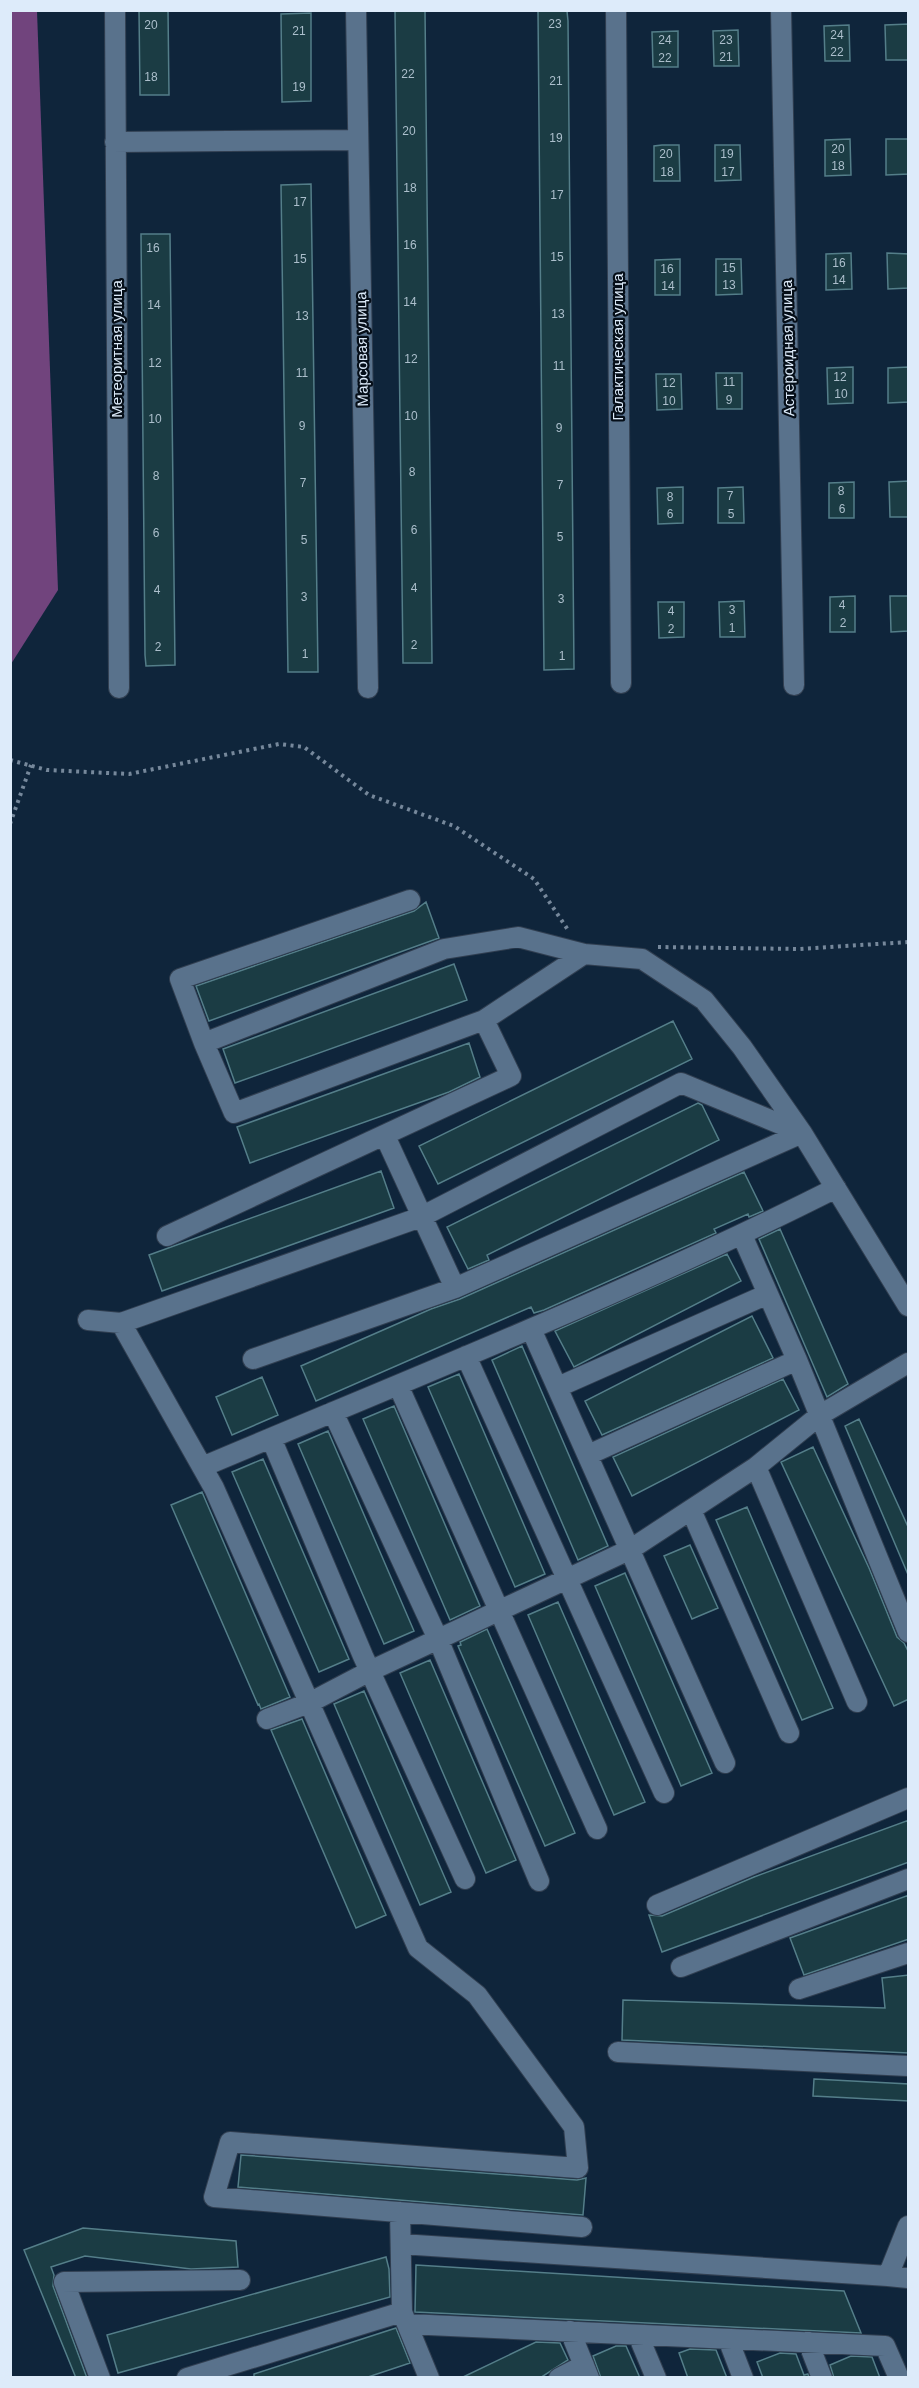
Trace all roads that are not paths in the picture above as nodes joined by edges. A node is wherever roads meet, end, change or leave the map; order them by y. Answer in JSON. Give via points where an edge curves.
{"nodes":[{"id":1,"x":115,"y":10,"type":"edge"},
{"id":2,"x":356,"y":10,"type":"edge"},
{"id":3,"x":616,"y":10,"type":"edge"},
{"id":4,"x":781,"y":10,"type":"edge"},
{"id":5,"x":358,"y":140,"type":"junction"},
{"id":6,"x":116,"y":142,"type":"junction"},
{"id":7,"x":621,"y":683,"type":"dead end"},
{"id":8,"x":794,"y":685,"type":"dead end"},
{"id":9,"x":119,"y":688,"type":"dead end"},
{"id":10,"x":368,"y":688,"type":"dead end"},
{"id":11,"x":410,"y":900,"type":"dead end"},
{"id":12,"x":584,"y":954,"type":"junction"},
{"id":13,"x":484,"y":1020,"type":"junction"},
{"id":14,"x":204,"y":1043,"type":"junction"},
{"id":15,"x":802,"y":1134,"type":"junction"},
{"id":16,"x":385,"y":1136,"type":"junction"},
{"id":17,"x":836,"y":1188,"type":"junction"},
{"id":18,"x":422,"y":1217,"type":"junction"},
{"id":19,"x":742,"y":1235,"type":"junction"},
{"id":20,"x":167,"y":1236,"type":"dead end"},
{"id":21,"x":455,"y":1288,"type":"junction"},
{"id":22,"x":768,"y":1294,"type":"junction"},
{"id":23,"x":909,"y":1306,"type":"edge"},
{"id":24,"x":88,"y":1320,"type":"dead end"},
{"id":25,"x":121,"y":1323,"type":"junction"},
{"id":26,"x":531,"y":1329,"type":"junction"},
{"id":27,"x":466,"y":1356,"type":"junction"},
{"id":28,"x":253,"y":1359,"type":"dead end"},
{"id":29,"x":797,"y":1360,"type":"junction"},
{"id":30,"x":909,"y":1363,"type":"edge"},
{"id":31,"x":399,"y":1385,"type":"junction"},
{"id":32,"x":558,"y":1388,"type":"junction"},
{"id":33,"x":333,"y":1412,"type":"junction"},
{"id":34,"x":820,"y":1415,"type":"junction"},
{"id":35,"x":272,"y":1438,"type":"junction"},
{"id":36,"x":588,"y":1455,"type":"junction"},
{"id":37,"x":202,"y":1467,"type":"junction"},
{"id":38,"x":756,"y":1467,"type":"junction"},
{"id":39,"x":691,"y":1510,"type":"junction"},
{"id":40,"x":631,"y":1549,"type":"junction"},
{"id":41,"x":567,"y":1579,"type":"junction"},
{"id":42,"x":501,"y":1610,"type":"junction"},
{"id":43,"x":909,"y":1632,"type":"edge"},
{"id":44,"x":438,"y":1640,"type":"junction"},
{"id":45,"x":370,"y":1671,"type":"junction"},
{"id":46,"x":857,"y":1701,"type":"dead end"},
{"id":47,"x":309,"y":1703,"type":"junction"},
{"id":48,"x":267,"y":1719,"type":"dead end"},
{"id":49,"x":789,"y":1733,"type":"dead end"},
{"id":50,"x":725,"y":1764,"type":"dead end"},
{"id":51,"x":664,"y":1793,"type":"dead end"},
{"id":52,"x":909,"y":1798,"type":"edge"},
{"id":53,"x":597,"y":1829,"type":"dead end"},
{"id":54,"x":465,"y":1879,"type":"dead end"},
{"id":55,"x":909,"y":1879,"type":"edge"},
{"id":56,"x":539,"y":1881,"type":"dead end"},
{"id":57,"x":657,"y":1905,"type":"dead end"},
{"id":58,"x":909,"y":1953,"type":"edge"},
{"id":59,"x":681,"y":1967,"type":"dead end"},
{"id":60,"x":799,"y":1989,"type":"dead end"},
{"id":61,"x":618,"y":2052,"type":"dead end"},
{"id":62,"x":909,"y":2066,"type":"edge"},
{"id":63,"x":400,"y":2212,"type":"junction"},
{"id":64,"x":909,"y":2226,"type":"edge"},
{"id":65,"x":582,"y":2227,"type":"dead end"},
{"id":66,"x":401,"y":2244,"type":"junction"},
{"id":67,"x":888,"y":2276,"type":"junction"},
{"id":68,"x":909,"y":2278,"type":"edge"},
{"id":69,"x":240,"y":2280,"type":"dead end"},
{"id":70,"x":405,"y":2318,"type":"junction"},
{"id":71,"x":570,"y":2331,"type":"junction"},
{"id":72,"x":638,"y":2334,"type":"junction"},
{"id":73,"x":728,"y":2339,"type":"junction"},
{"id":74,"x":808,"y":2342,"type":"junction"},
{"id":75,"x":587,"y":2371,"type":"edge"},
{"id":76,"x":421,"y":2376,"type":"edge"},
{"id":77,"x":100,"y":2378,"type":"edge"},
{"id":78,"x":187,"y":2378,"type":"edge"},
{"id":79,"x":559,"y":2378,"type":"edge"},
{"id":80,"x":656,"y":2378,"type":"edge"},
{"id":81,"x":743,"y":2378,"type":"edge"},
{"id":82,"x":822,"y":2378,"type":"edge"},
{"id":83,"x":899,"y":2378,"type":"edge"}],
"edges":[{"from":1,"to":6,"type":"street","name":"Метеоритная улица"},
{"from":2,"to":5,"type":"street","name":"Марсовая улица"},
{"from":3,"to":7,"type":"street","name":"Галактическая улица"},
{"from":4,"to":8,"type":"street","name":"Астероидная улица"},
{"from":5,"to":6,"type":"street"},
{"from":5,"to":10,"type":"street","name":"Марсовая улица"},
{"from":6,"to":9,"type":"street","name":"Метеоритная улица"},
{"from":11,"to":14,"type":"street","via":[[180,979]]},
{"from":12,"to":13,"type":"street"},
{"from":12,"to":14,"type":"street","via":[[518,938],[444,950]]},
{"from":12,"to":15,"type":"street","via":[[642,959],[704,1000]]},
{"from":13,"to":14,"type":"street","via":[[234,1113]]},
{"from":13,"to":16,"type":"street","via":[[511,1076]]},
{"from":15,"to":17,"type":"street"},
{"from":15,"to":18,"type":"street","via":[[681,1083]]},
{"from":15,"to":21,"type":"street"},
{"from":16,"to":18,"type":"street"},
{"from":16,"to":20,"type":"street"},
{"from":17,"to":19,"type":"street"},
{"from":17,"to":23,"type":"street"},
{"from":18,"to":21,"type":"street"},
{"from":18,"to":25,"type":"street"},
{"from":19,"to":22,"type":"street"},
{"from":19,"to":26,"type":"street"},
{"from":21,"to":28,"type":"street"},
{"from":22,"to":29,"type":"street"},
{"from":22,"to":32,"type":"street"},
{"from":24,"to":25,"type":"street"},
{"from":25,"to":37,"type":"street"},
{"from":26,"to":27,"type":"street"},
{"from":26,"to":32,"type":"street"},
{"from":27,"to":31,"type":"street"},
{"from":27,"to":41,"type":"street"},
{"from":29,"to":34,"type":"street"},
{"from":29,"to":36,"type":"street"},
{"from":30,"to":34,"type":"street"},
{"from":31,"to":33,"type":"street"},
{"from":31,"to":42,"type":"street"},
{"from":32,"to":36,"type":"street"},
{"from":33,"to":35,"type":"street"},
{"from":33,"to":44,"type":"street"},
{"from":34,"to":38,"type":"street"},
{"from":34,"to":43,"type":"street"},
{"from":35,"to":37,"type":"street"},
{"from":35,"to":45,"type":"street"},
{"from":36,"to":40,"type":"street"},
{"from":37,"to":47,"type":"street"},
{"from":38,"to":39,"type":"street"},
{"from":38,"to":46,"type":"street"},
{"from":39,"to":40,"type":"street"},
{"from":39,"to":49,"type":"street"},
{"from":40,"to":41,"type":"street"},
{"from":40,"to":50,"type":"street"},
{"from":41,"to":42,"type":"street"},
{"from":41,"to":51,"type":"street"},
{"from":42,"to":44,"type":"street"},
{"from":42,"to":53,"type":"street"},
{"from":44,"to":45,"type":"street"},
{"from":44,"to":56,"type":"street"},
{"from":45,"to":47,"type":"street"},
{"from":45,"to":54,"type":"street"},
{"from":47,"to":48,"type":"street"},
{"from":47,"to":63,"type":"street","via":[[418,1948],[477,1995],[574,2127],[578,2168],[230,2142],[214,2197]]},
{"from":52,"to":57,"type":"street"},
{"from":55,"to":59,"type":"street"},
{"from":58,"to":60,"type":"street"},
{"from":61,"to":62,"type":"street"},
{"from":63,"to":65,"type":"street"},
{"from":63,"to":66,"type":"street"},
{"from":64,"to":67,"type":"street"},
{"from":66,"to":67,"type":"street"},
{"from":66,"to":70,"type":"street"},
{"from":67,"to":68,"type":"street"},
{"from":69,"to":77,"type":"street","via":[[64,2282]]},
{"from":70,"to":71,"type":"street"},
{"from":70,"to":76,"type":"street"},
{"from":70,"to":78,"type":"street"},
{"from":71,"to":72,"type":"street"},
{"from":71,"to":75,"type":"street"},
{"from":72,"to":73,"type":"street"},
{"from":72,"to":80,"type":"street"},
{"from":73,"to":74,"type":"street"},
{"from":73,"to":81,"type":"street"},
{"from":74,"to":82,"type":"street"},
{"from":74,"to":83,"type":"street","via":[[885,2346]]},
{"from":75,"to":79,"type":"street"}]}
